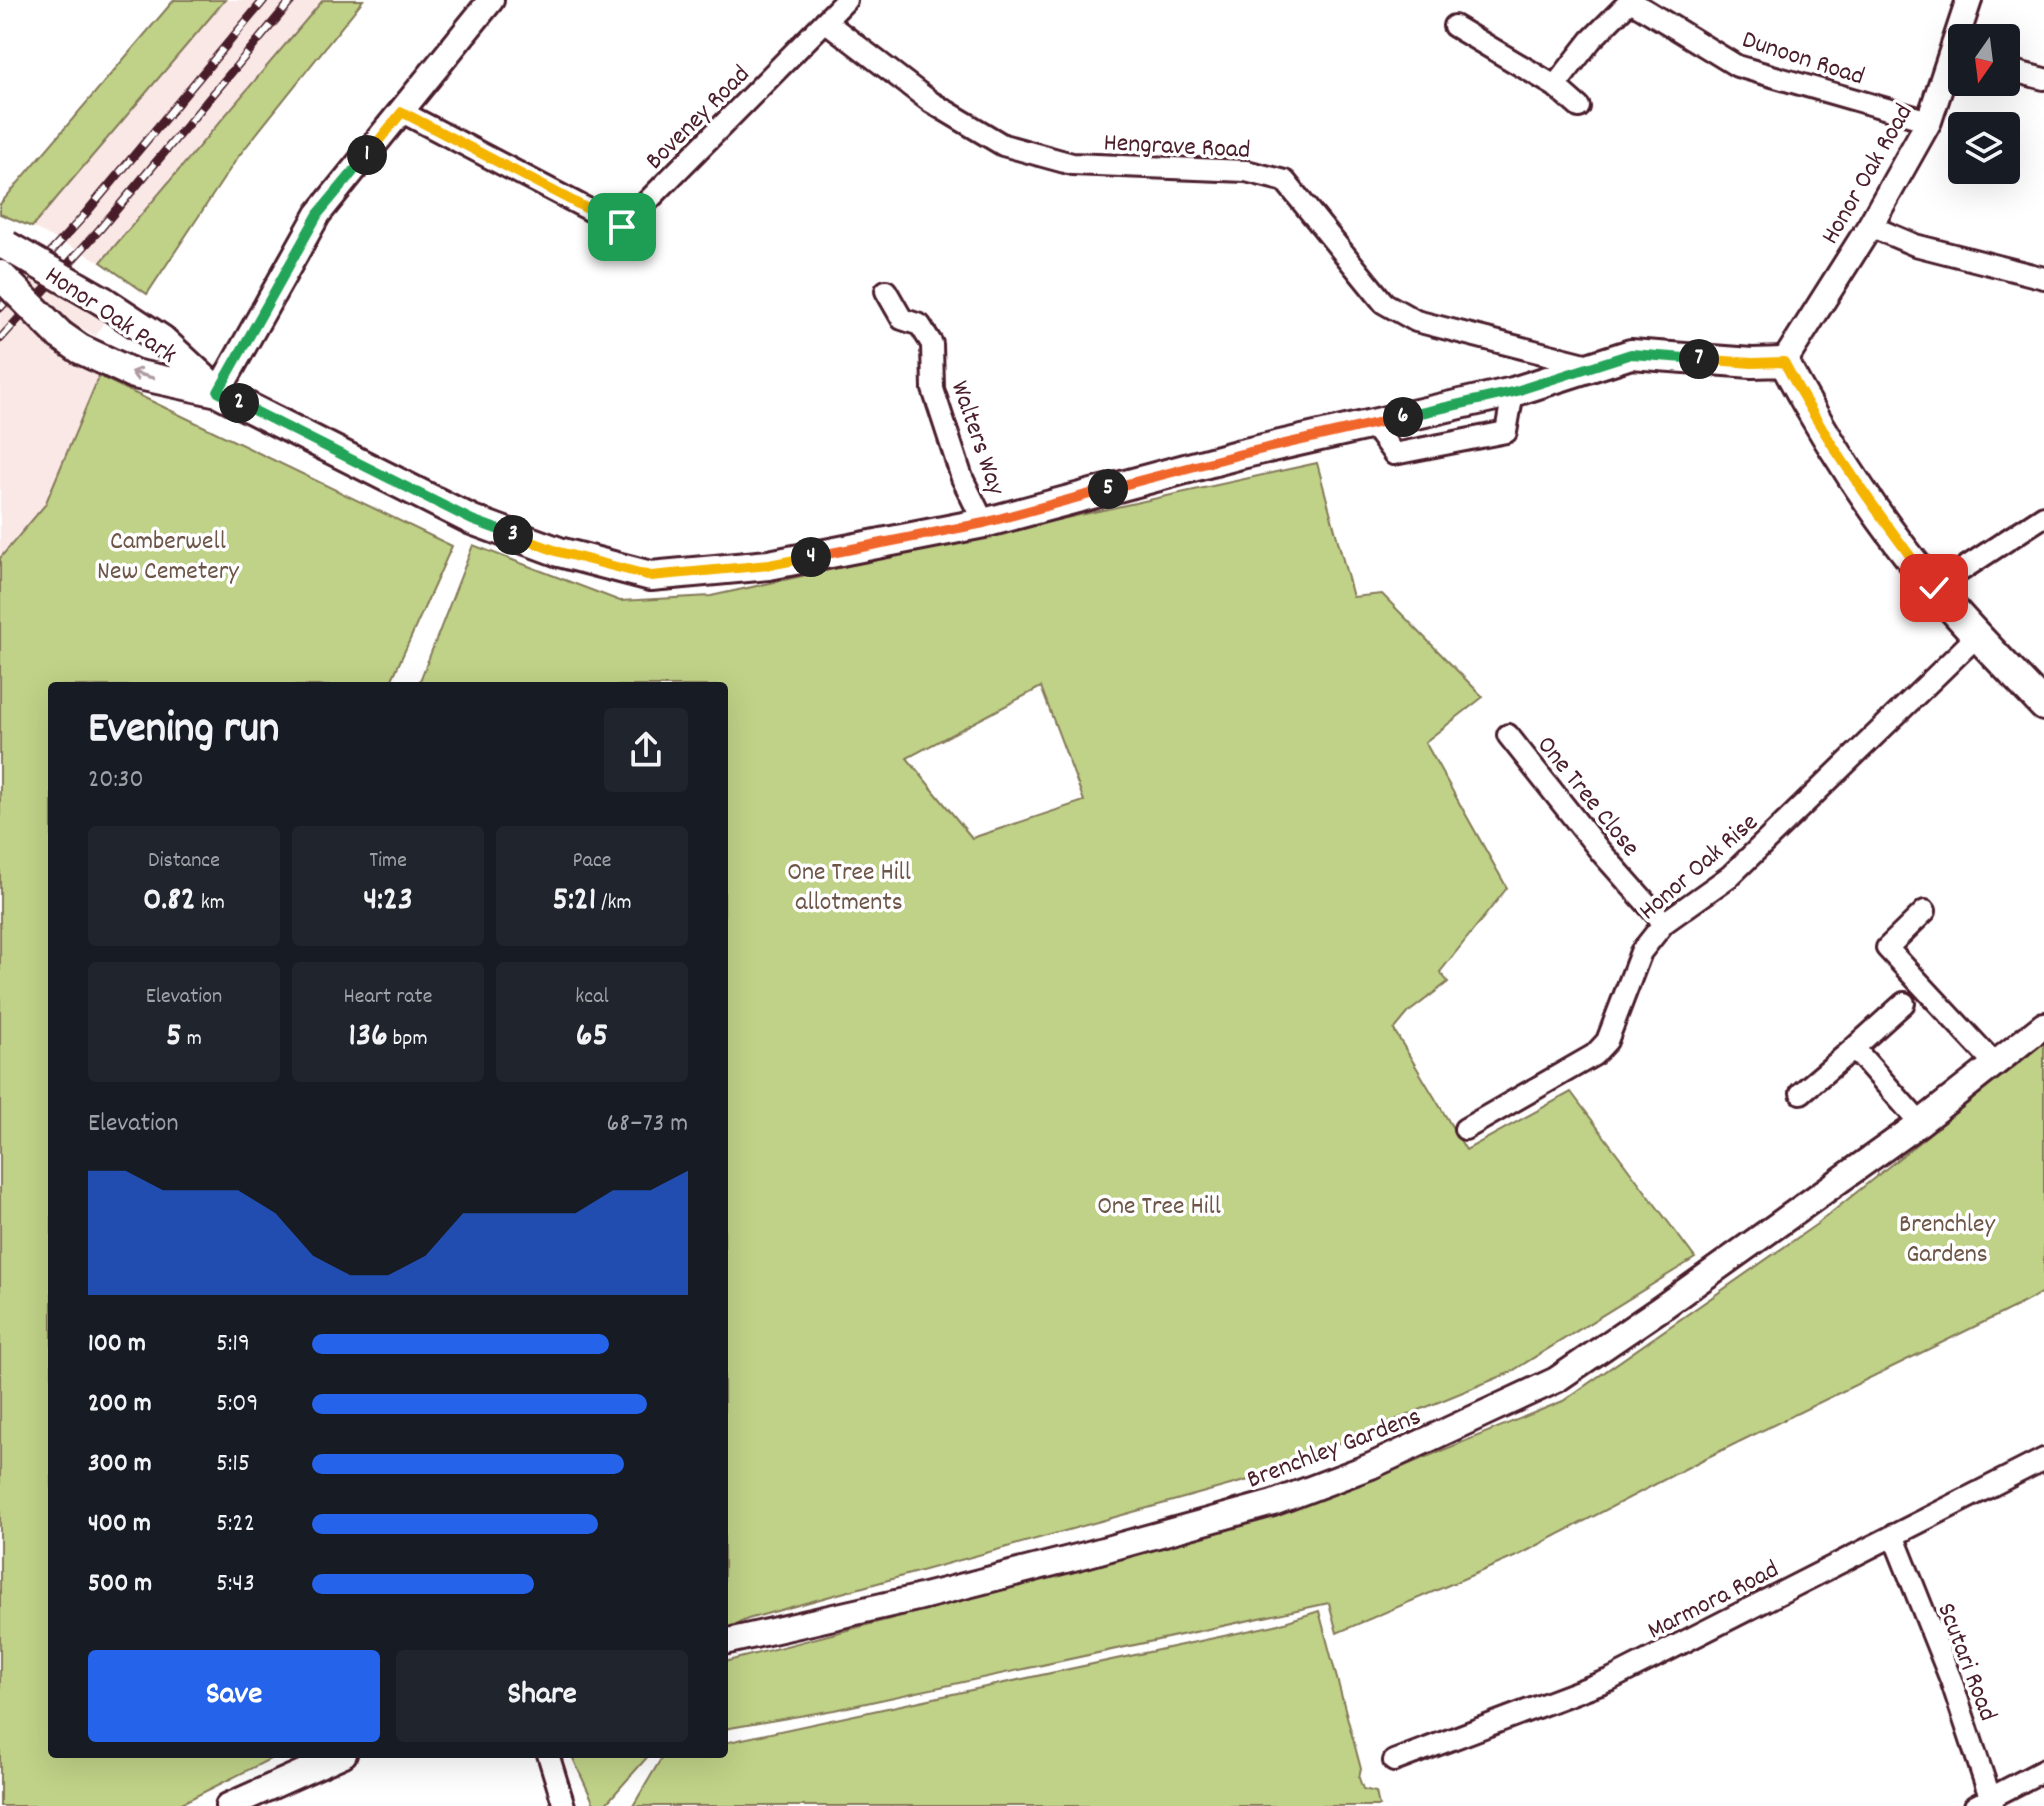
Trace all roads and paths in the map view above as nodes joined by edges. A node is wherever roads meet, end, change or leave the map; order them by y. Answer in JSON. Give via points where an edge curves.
{"nodes":[{"id":1,"x":491,"y":0,"type":"edge"},
{"id":2,"x":846,"y":0,"type":"edge"},
{"id":3,"x":1969,"y":0,"type":"edge"},
{"id":4,"x":1630,"y":1,"type":"edge"},
{"id":5,"x":825,"y":21,"type":"junction"},
{"id":6,"x":1964,"y":24,"type":"edge"},
{"id":7,"x":1454,"y":26,"type":"dead end"},
{"id":8,"x":2020,"y":73,"type":"edge"},
{"id":9,"x":1948,"y":77,"type":"edge"},
{"id":10,"x":2044,"y":79,"type":"edge"},
{"id":11,"x":1555,"y":86,"type":"junction"},
{"id":12,"x":1579,"y":107,"type":"dead end"},
{"id":13,"x":402,"y":112,"type":"junction"},
{"id":14,"x":1929,"y":121,"type":"junction"},
{"id":15,"x":1870,"y":226,"type":"junction"},
{"id":16,"x":4,"y":244,"type":"edge"},
{"id":17,"x":0,"y":275,"type":"edge"},
{"id":18,"x":2044,"y":278,"type":"edge"},
{"id":19,"x":886,"y":291,"type":"dead end"},
{"id":20,"x":1784,"y":362,"type":"junction"},
{"id":21,"x":1594,"y":366,"type":"junction"},
{"id":22,"x":218,"y":392,"type":"junction"},
{"id":23,"x":2044,"y":516,"type":"edge"},
{"id":24,"x":984,"y":523,"type":"junction"},
{"id":25,"x":1934,"y":588,"type":"junction"},
{"id":26,"x":1977,"y":636,"type":"junction"},
{"id":27,"x":2044,"y":706,"type":"edge"},
{"id":28,"x":1508,"y":735,"type":"dead end"},
{"id":29,"x":1925,"y":911,"type":"dead end"},
{"id":30,"x":1664,"y":923,"type":"junction"},
{"id":31,"x":1904,"y":1003,"type":"dead end"},
{"id":32,"x":2044,"y":1025,"type":"edge"},
{"id":33,"x":1854,"y":1048,"type":"junction"},
{"id":34,"x":1995,"y":1064,"type":"junction"},
{"id":35,"x":1801,"y":1093,"type":"dead end"},
{"id":36,"x":1920,"y":1123,"type":"junction"},
{"id":37,"x":1465,"y":1129,"type":"dead end"},
{"id":38,"x":2044,"y":1459,"type":"edge"},
{"id":39,"x":1893,"y":1535,"type":"junction"},
{"id":40,"x":728,"y":1641,"type":"edge"},
{"id":41,"x":335,"y":1758,"type":"edge"},
{"id":42,"x":549,"y":1758,"type":"edge"},
{"id":43,"x":1394,"y":1761,"type":"dead end"},
{"id":44,"x":2044,"y":1770,"type":"edge"},
{"id":45,"x":1987,"y":1803,"type":"edge"},
{"id":46,"x":228,"y":1806,"type":"edge"},
{"id":47,"x":564,"y":1806,"type":"edge"}],
"edges":[{"from":1,"to":13,"type":"street"},
{"from":2,"to":5,"type":"street","name":"Boveney Road"},
{"from":3,"to":6,"type":"street","name":"Honor Oak Road"},
{"from":4,"to":11,"type":"street"},
{"from":4,"to":14,"type":"street","name":"Dunoon Road","via":[[1737,66]]},
{"from":5,"to":13,"type":"street","name":"Boveney Road","via":[[622,227]]},
{"from":5,"to":21,"type":"street","name":"Hengrave Road","via":[[931,102],[1003,145],[1072,164],[1246,171],[1285,181],[1384,303],[1416,321]]},
{"from":7,"to":11,"type":"street"},
{"from":8,"to":10,"type":"street"},
{"from":9,"to":14,"type":"street","name":"Honor Oak Road"},
{"from":11,"to":12,"type":"street"},
{"from":13,"to":22,"type":"street","via":[[318,214]]},
{"from":14,"to":15,"type":"street","name":"Honor Oak Road"},
{"from":15,"to":18,"type":"street","via":[[1915,245]]},
{"from":15,"to":20,"type":"street","name":"Honor Oak Road"},
{"from":16,"to":22,"type":"main road","name":"Honor Oak Park","bridge":true,"via":[[162,340]]},
{"from":22,"to":17,"type":"main road","name":"Honor Oak Park","one_way":true,"bridge":true,"via":[[134,374],[80,349]]},
{"from":19,"to":24,"type":"street","name":"Walters Way","via":[[902,319],[920,325],[932,344],[933,389],[962,478]]},
{"from":20,"to":21,"type":"main road","name":"Honor Oak Park","via":[[1631,354]]},
{"from":20,"to":25,"type":"main road","via":[[1860,490]]},
{"from":21,"to":24,"type":"main road","name":"Honor Oak Park","via":[[1513,392],[1241,454]]},
{"from":22,"to":24,"type":"main road","name":"Honor Oak Park","via":[[472,520],[559,552],[651,576],[769,565]]},
{"from":23,"to":25,"type":"street"},
{"from":25,"to":26,"type":"main road"},
{"from":26,"to":27,"type":"main road"},
{"from":26,"to":30,"type":"street","name":"Honor Oak Rise","via":[[1730,876]]},
{"from":28,"to":30,"type":"street","name":"One Tree Close"},
{"from":29,"to":34,"type":"street","via":[[1887,948]]},
{"from":30,"to":37,"type":"street","name":"Honor Oak Rise","via":[[1641,952],[1607,1041],[1594,1055]]},
{"from":31,"to":33,"type":"street"},
{"from":32,"to":34,"type":"street","name":"Brenchley Gardens"},
{"from":33,"to":35,"type":"street"},
{"from":33,"to":36,"type":"street"},
{"from":34,"to":36,"type":"street","name":"Brenchley Gardens"},
{"from":36,"to":40,"type":"street","name":"Brenchley Gardens","via":[[1556,1380],[1371,1466],[1273,1503],[1085,1555]]},
{"from":38,"to":39,"type":"street","name":"Marmora Road"},
{"from":39,"to":43,"type":"street","name":"Marmora Road","via":[[1611,1679]]},
{"from":39,"to":45,"type":"street","name":"Scutari Road","via":[[1951,1680]]},
{"from":41,"to":46,"type":"street"},
{"from":42,"to":47,"type":"street"},
{"from":44,"to":45,"type":"street"}]}
